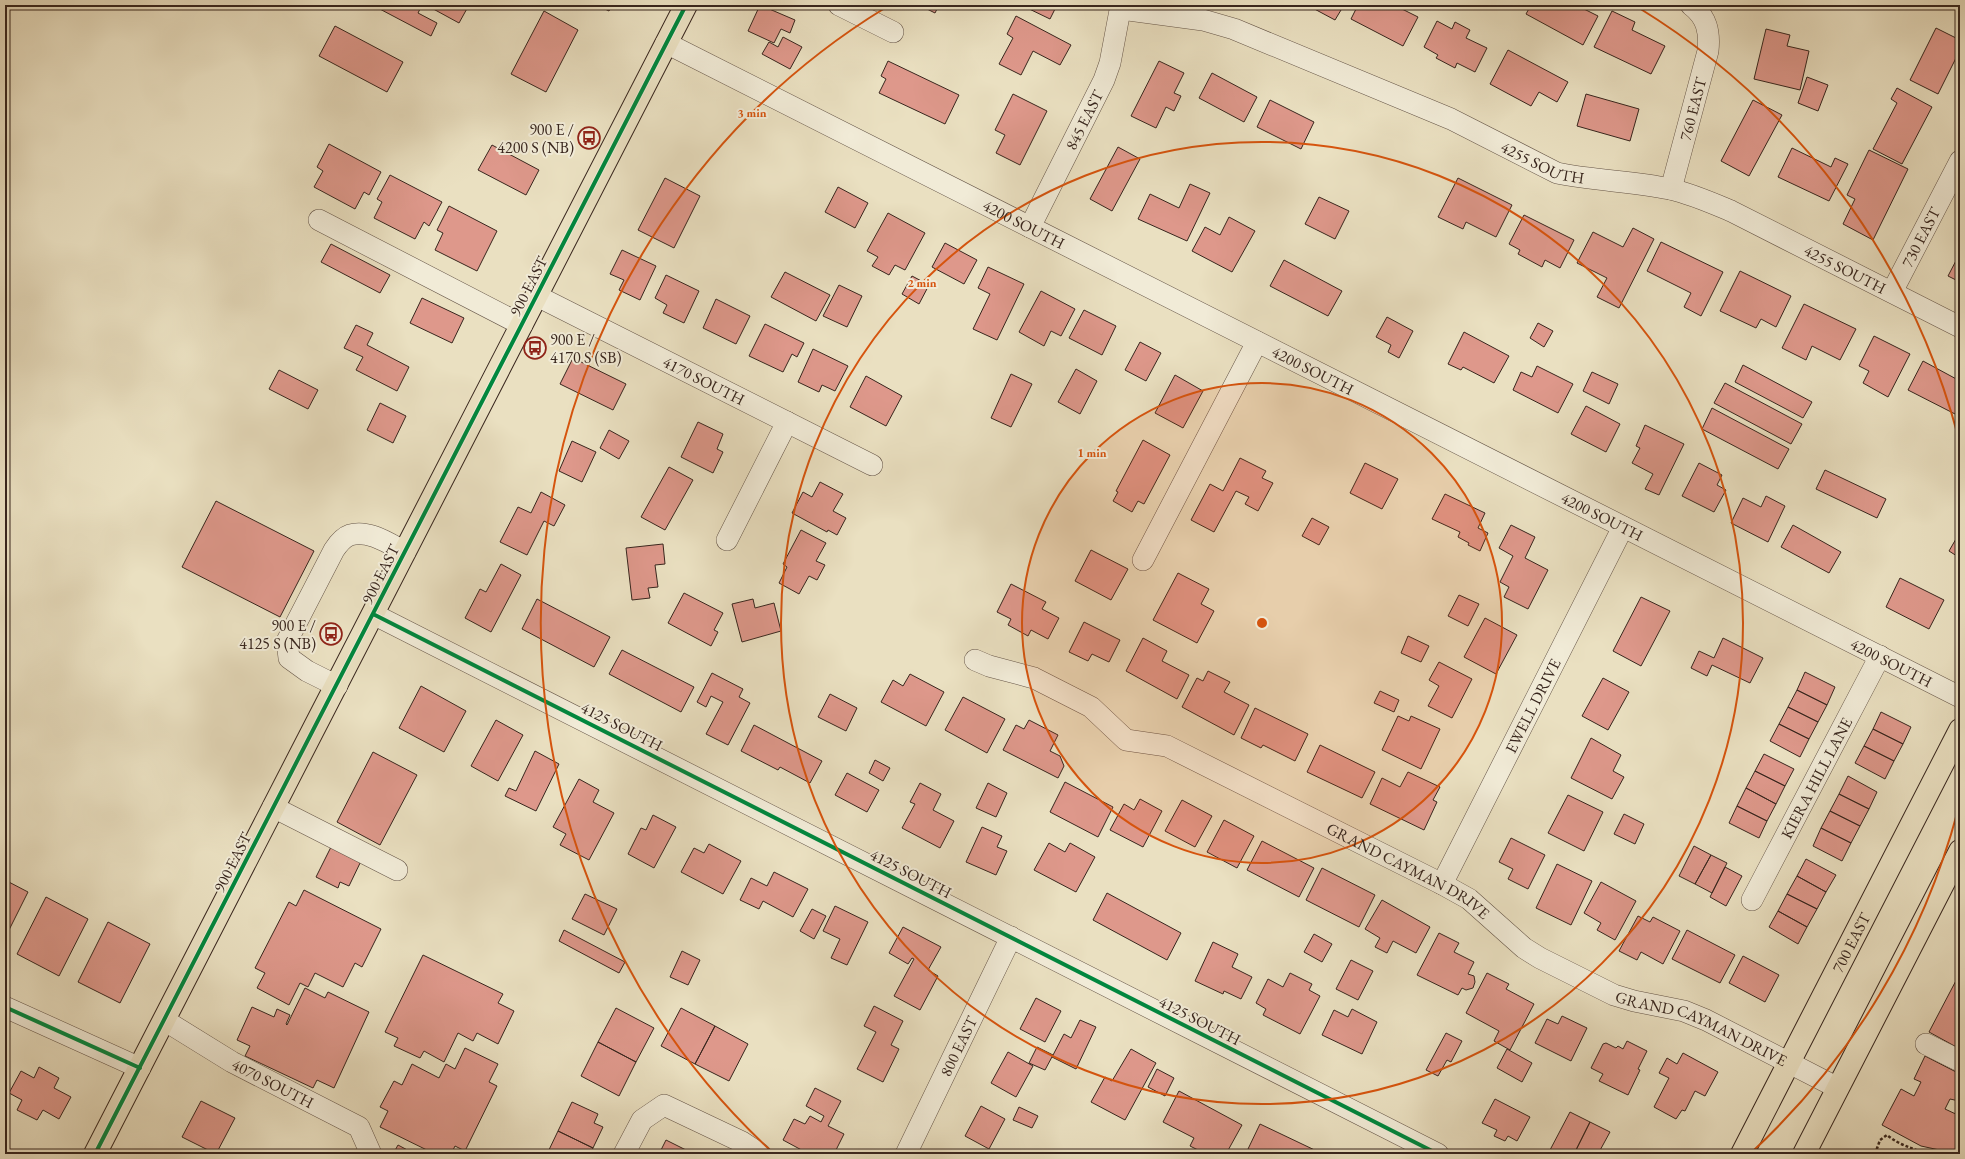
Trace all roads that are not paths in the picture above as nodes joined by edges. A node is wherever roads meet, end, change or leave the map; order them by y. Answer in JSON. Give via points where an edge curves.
{"nodes":[{"id":1,"x":686,"y":5,"type":"edge"},
{"id":2,"x":839,"y":5,"type":"edge"},
{"id":3,"x":1691,"y":5,"type":"edge"},
{"id":4,"x":1121,"y":7,"type":"edge"},
{"id":5,"x":893,"y":32,"type":"dead end"},
{"id":6,"x":666,"y":44,"type":"junction"},
{"id":7,"x":1960,"y":161,"type":"edge"},
{"id":8,"x":1671,"y":189,"type":"junction"},
{"id":9,"x":319,"y":220,"type":"dead end"},
{"id":10,"x":1030,"y":227,"type":"junction"},
{"id":11,"x":1892,"y":292,"type":"junction"},
{"id":12,"x":537,"y":296,"type":"junction"},
{"id":13,"x":522,"y":325,"type":"junction"},
{"id":14,"x":1960,"y":327,"type":"edge"},
{"id":15,"x":1256,"y":342,"type":"junction"},
{"id":16,"x":787,"y":422,"type":"junction"},
{"id":17,"x":872,"y":465,"type":"dead end"},
{"id":18,"x":1623,"y":527,"type":"junction"},
{"id":19,"x":727,"y":540,"type":"dead end"},
{"id":20,"x":405,"y":552,"type":"junction"},
{"id":21,"x":1143,"y":560,"type":"dead end"},
{"id":22,"x":373,"y":614,"type":"junction"},
{"id":23,"x":1880,"y":656,"type":"junction"},
{"id":24,"x":975,"y":660,"type":"dead end"},
{"id":25,"x":337,"y":686,"type":"junction"},
{"id":26,"x":1960,"y":697,"type":"edge"},
{"id":27,"x":1960,"y":730,"type":"edge"},
{"id":28,"x":273,"y":807,"type":"junction"},
{"id":29,"x":1960,"y":850,"type":"edge"},
{"id":30,"x":397,"y":870,"type":"dead end"},
{"id":31,"x":1442,"y":884,"type":"junction"},
{"id":32,"x":1752,"y":900,"type":"dead end"},
{"id":33,"x":1011,"y":937,"type":"junction"},
{"id":34,"x":5,"y":1007,"type":"edge"},
{"id":35,"x":164,"y":1020,"type":"junction"},
{"id":36,"x":1926,"y":1044,"type":"dead end"},
{"id":37,"x":1960,"y":1061,"type":"edge"},
{"id":38,"x":1789,"y":1062,"type":"junction"},
{"id":39,"x":140,"y":1068,"type":"junction"},
{"id":40,"x":1838,"y":1088,"type":"junction"},
{"id":41,"x":96,"y":1154,"type":"edge"},
{"id":42,"x":371,"y":1154,"type":"edge"},
{"id":43,"x":624,"y":1154,"type":"edge"},
{"id":44,"x":760,"y":1154,"type":"edge"},
{"id":45,"x":906,"y":1154,"type":"edge"},
{"id":46,"x":1438,"y":1154,"type":"edge"},
{"id":47,"x":1742,"y":1154,"type":"edge"},
{"id":48,"x":1804,"y":1154,"type":"edge"}],
"edges":[{"from":1,"to":6,"type":"main road","name":"900 EAST"},
{"from":2,"to":5,"type":"street"},
{"from":3,"to":8,"type":"street","name":"760 EAST","via":[[1700,11],[1708,28],[1708,51]]},
{"from":4,"to":8,"type":"street","name":"4255 SOUTH","via":[[1203,20],[1234,29],[1451,119],[1557,173]]},
{"from":4,"to":10,"type":"street","name":"845 EAST","via":[[1104,80]]},
{"from":6,"to":10,"type":"street","name":"4200 SOUTH"},
{"from":6,"to":12,"type":"main road","name":"900 EAST"},
{"from":7,"to":11,"type":"street","name":"730 EAST"},
{"from":8,"to":11,"type":"street","name":"4255 SOUTH","via":[[1732,211]]},
{"from":9,"to":13,"type":"street"},
{"from":10,"to":15,"type":"street","name":"4200 SOUTH"},
{"from":11,"to":14,"type":"street","name":"4255 SOUTH"},
{"from":12,"to":13,"type":"main road","name":"900 EAST"},
{"from":12,"to":16,"type":"street","name":"4170 SOUTH"},
{"from":13,"to":20,"type":"main road","name":"900 EAST"},
{"from":15,"to":18,"type":"street","name":"4200 SOUTH"},
{"from":15,"to":21,"type":"street"},
{"from":16,"to":17,"type":"street","name":"4170 SOUTH"},
{"from":16,"to":19,"type":"street"},
{"from":18,"to":23,"type":"street","name":"4200 SOUTH"},
{"from":18,"to":31,"type":"street","name":"EWELL DRIVE"},
{"from":20,"to":22,"type":"main road","name":"900 EAST"},
{"from":20,"to":25,"type":"street","via":[[375,537],[351,534],[343,539],[334,550],[294,627],[287,641],[289,658],[307,671]]},
{"from":22,"to":25,"type":"main road","name":"900 EAST"},
{"from":22,"to":33,"type":"street","name":"4125 SOUTH"},
{"from":23,"to":26,"type":"street","name":"4200 SOUTH"},
{"from":23,"to":32,"type":"street","name":"KIERA HILL LANE"},
{"from":24,"to":31,"type":"street","name":"GRAND CAYMAN DRIVE","via":[[1034,678],[1091,707],[1126,740],[1167,746]]},
{"from":25,"to":28,"type":"main road","name":"900 EAST"},
{"from":27,"to":38,"type":"main road","name":"700 EAST"},
{"from":28,"to":30,"type":"street"},
{"from":28,"to":35,"type":"main road","name":"900 EAST"},
{"from":29,"to":40,"type":"main road"},
{"from":31,"to":38,"type":"street","name":"GRAND CAYMAN DRIVE","via":[[1469,899],[1524,948],[1540,958],[1614,994],[1634,1001],[1684,1011],[1706,1020]]},
{"from":33,"to":45,"type":"street","name":"800 EAST"},
{"from":33,"to":46,"type":"street","name":"4125 SOUTH"},
{"from":34,"to":39,"type":"street"},
{"from":35,"to":39,"type":"main road","name":"900 EAST"},
{"from":35,"to":42,"type":"street","name":"4070 SOUTH","via":[[232,1062],[359,1127]]},
{"from":36,"to":37,"type":"street"},
{"from":38,"to":40,"type":"street","name":"GRAND CAYMAN DRIVE"},
{"from":38,"to":47,"type":"main road","name":"700 EAST"},
{"from":39,"to":41,"type":"main road","name":"900 EAST"},
{"from":40,"to":48,"type":"main road"},
{"from":43,"to":44,"type":"street","via":[[642,1120],[664,1105],[742,1142]]}]}
